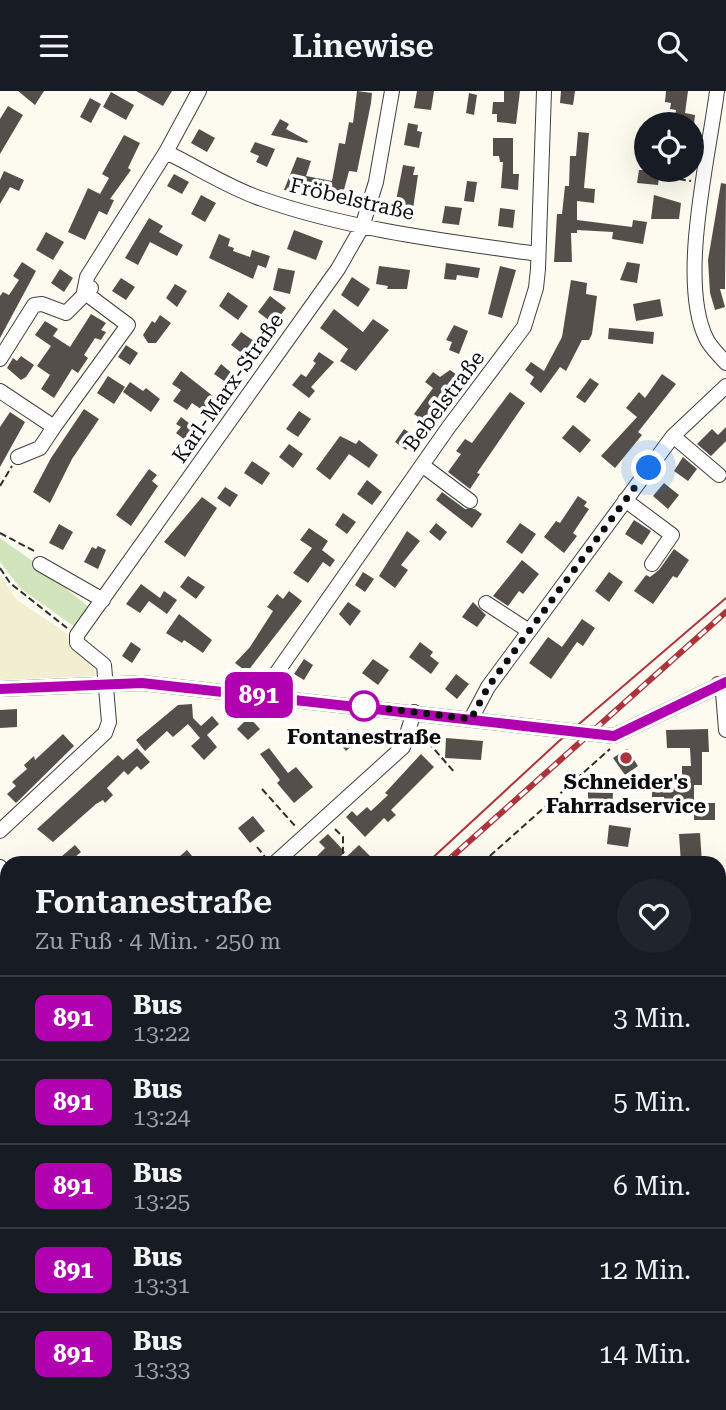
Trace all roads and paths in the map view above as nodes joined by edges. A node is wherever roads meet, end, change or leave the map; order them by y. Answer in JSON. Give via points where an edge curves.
{"nodes":[{"id":1,"x":199,"y":91,"type":"edge"},
{"id":2,"x":393,"y":91,"type":"edge"},
{"id":3,"x":544,"y":91,"type":"edge"},
{"id":4,"x":718,"y":91,"type":"edge"},
{"id":5,"x":166,"y":152,"type":"junction"},
{"id":6,"x":692,"y":182,"type":"edge"},
{"id":7,"x":703,"y":191,"type":"junction"},
{"id":8,"x":362,"y":227,"type":"junction"},
{"id":9,"x":538,"y":254,"type":"junction"},
{"id":10,"x":84,"y":292,"type":"junction"},
{"id":11,"x":0,"y":359,"type":"edge"},
{"id":12,"x":726,"y":363,"type":"edge"},
{"id":13,"x":726,"y":386,"type":"edge"},
{"id":14,"x":1,"y":394,"type":"edge"},
{"id":15,"x":434,"y":418,"type":"dead end"},
{"id":16,"x":54,"y":427,"type":"junction"},
{"id":17,"x":427,"y":428,"type":"dead end"},
{"id":18,"x":673,"y":436,"type":"junction"},
{"id":19,"x":18,"y":457,"type":"joint"},
{"id":20,"x":422,"y":465,"type":"junction"},
{"id":21,"x":719,"y":475,"type":"dead end"},
{"id":22,"x":0,"y":487,"type":"edge"},
{"id":23,"x":625,"y":500,"type":"junction"},
{"id":24,"x":470,"y":501,"type":"dead end"},
{"id":25,"x":0,"y":533,"type":"edge"},
{"id":26,"x":40,"y":559,"type":"joint"},
{"id":27,"x":652,"y":564,"type":"dead end"},
{"id":28,"x":0,"y":568,"type":"edge"},
{"id":29,"x":103,"y":600,"type":"junction"},
{"id":30,"x":486,"y":603,"type":"dead end"},
{"id":31,"x":529,"y":631,"type":"junction"},
{"id":32,"x":77,"y":635,"type":"junction"},
{"id":33,"x":107,"y":683,"type":"junction"},
{"id":34,"x":722,"y":683,"type":"edge"},
{"id":35,"x":0,"y":689,"type":"edge"},
{"id":36,"x":261,"y":695,"type":"junction"},
{"id":37,"x":413,"y":717,"type":"junction"},
{"id":38,"x":471,"y":719,"type":"junction"},
{"id":39,"x":726,"y":730,"type":"edge"},
{"id":40,"x":614,"y":746,"type":"dead end"},
{"id":41,"x":455,"y":773,"type":"dead end"},
{"id":42,"x":262,"y":789,"type":"dead end"},
{"id":43,"x":324,"y":818,"type":"junction"},
{"id":44,"x":0,"y":831,"type":"edge"},
{"id":45,"x":304,"y":836,"type":"junction"},
{"id":46,"x":257,"y":847,"type":"dead end"},
{"id":47,"x":274,"y":856,"type":"edge"},
{"id":48,"x":285,"y":856,"type":"edge"},
{"id":49,"x":343,"y":856,"type":"dead end"},
{"id":50,"x":490,"y":856,"type":"edge"}],
"edges":[{"from":1,"to":5,"type":"street"},
{"from":2,"to":8,"type":"street","name":"Karl-Marx-Straße"},
{"from":3,"to":9,"type":"street","name":"Bebelstraße"},
{"from":4,"to":7,"type":"street"},
{"from":5,"to":8,"type":"street","name":"Fröbelstraße","via":[[259,199]]},
{"from":5,"to":10,"type":"street","via":[[110,242],[106,265]]},
{"from":6,"to":7,"type":"path","via":[[692,191]]},
{"from":7,"to":12,"type":"street","via":[[692,263],[696,294],[706,339]]},
{"from":8,"to":9,"type":"street","name":"Fröbelstraße"},
{"from":8,"to":29,"type":"street","name":"Karl-Marx-Straße","via":[[338,269]]},
{"from":9,"to":20,"type":"street","name":"Bebelstraße","via":[[536,288],[524,327]]},
{"from":10,"to":11,"type":"street","via":[[66,313],[34,305]]},
{"from":10,"to":16,"type":"street","via":[[128,325]]},
{"from":13,"to":18,"type":"street"},
{"from":14,"to":16,"type":"street"},
{"from":15,"to":17,"type":"path"},
{"from":16,"to":19,"type":"street","via":[[40,448]]},
{"from":18,"to":21,"type":"street"},
{"from":18,"to":23,"type":"street"},
{"from":19,"to":22,"type":"path"},
{"from":20,"to":24,"type":"street"},
{"from":20,"to":36,"type":"street","name":"Bebelstraße"},
{"from":23,"to":27,"type":"street","via":[[672,535]]},
{"from":23,"to":31,"type":"street"},
{"from":25,"to":26,"type":"path"},
{"from":26,"to":29,"type":"street"},
{"from":28,"to":32,"type":"path","via":[[10,583]]},
{"from":29,"to":32,"type":"street","name":"Karl-Marx-Straße"},
{"from":30,"to":31,"type":"street"},
{"from":31,"to":38,"type":"street"},
{"from":32,"to":33,"type":"street","via":[[77,643],[104,665]]},
{"from":33,"to":35,"type":"street"},
{"from":33,"to":36,"type":"street"},
{"from":33,"to":44,"type":"street","via":[[109,722],[105,733]]},
{"from":34,"to":38,"type":"street","via":[[614,736]]},
{"from":34,"to":39,"type":"street"},
{"from":36,"to":37,"type":"street"},
{"from":37,"to":38,"type":"street"},
{"from":37,"to":41,"type":"path","via":[[432,750]]},
{"from":37,"to":43,"type":"street","via":[[403,747]]},
{"from":40,"to":50,"type":"path"},
{"from":42,"to":45,"type":"path"},
{"from":43,"to":45,"type":"street"},
{"from":43,"to":49,"type":"path","via":[[343,837]]},
{"from":45,"to":48,"type":"street"},
{"from":46,"to":47,"type":"path"}]}
